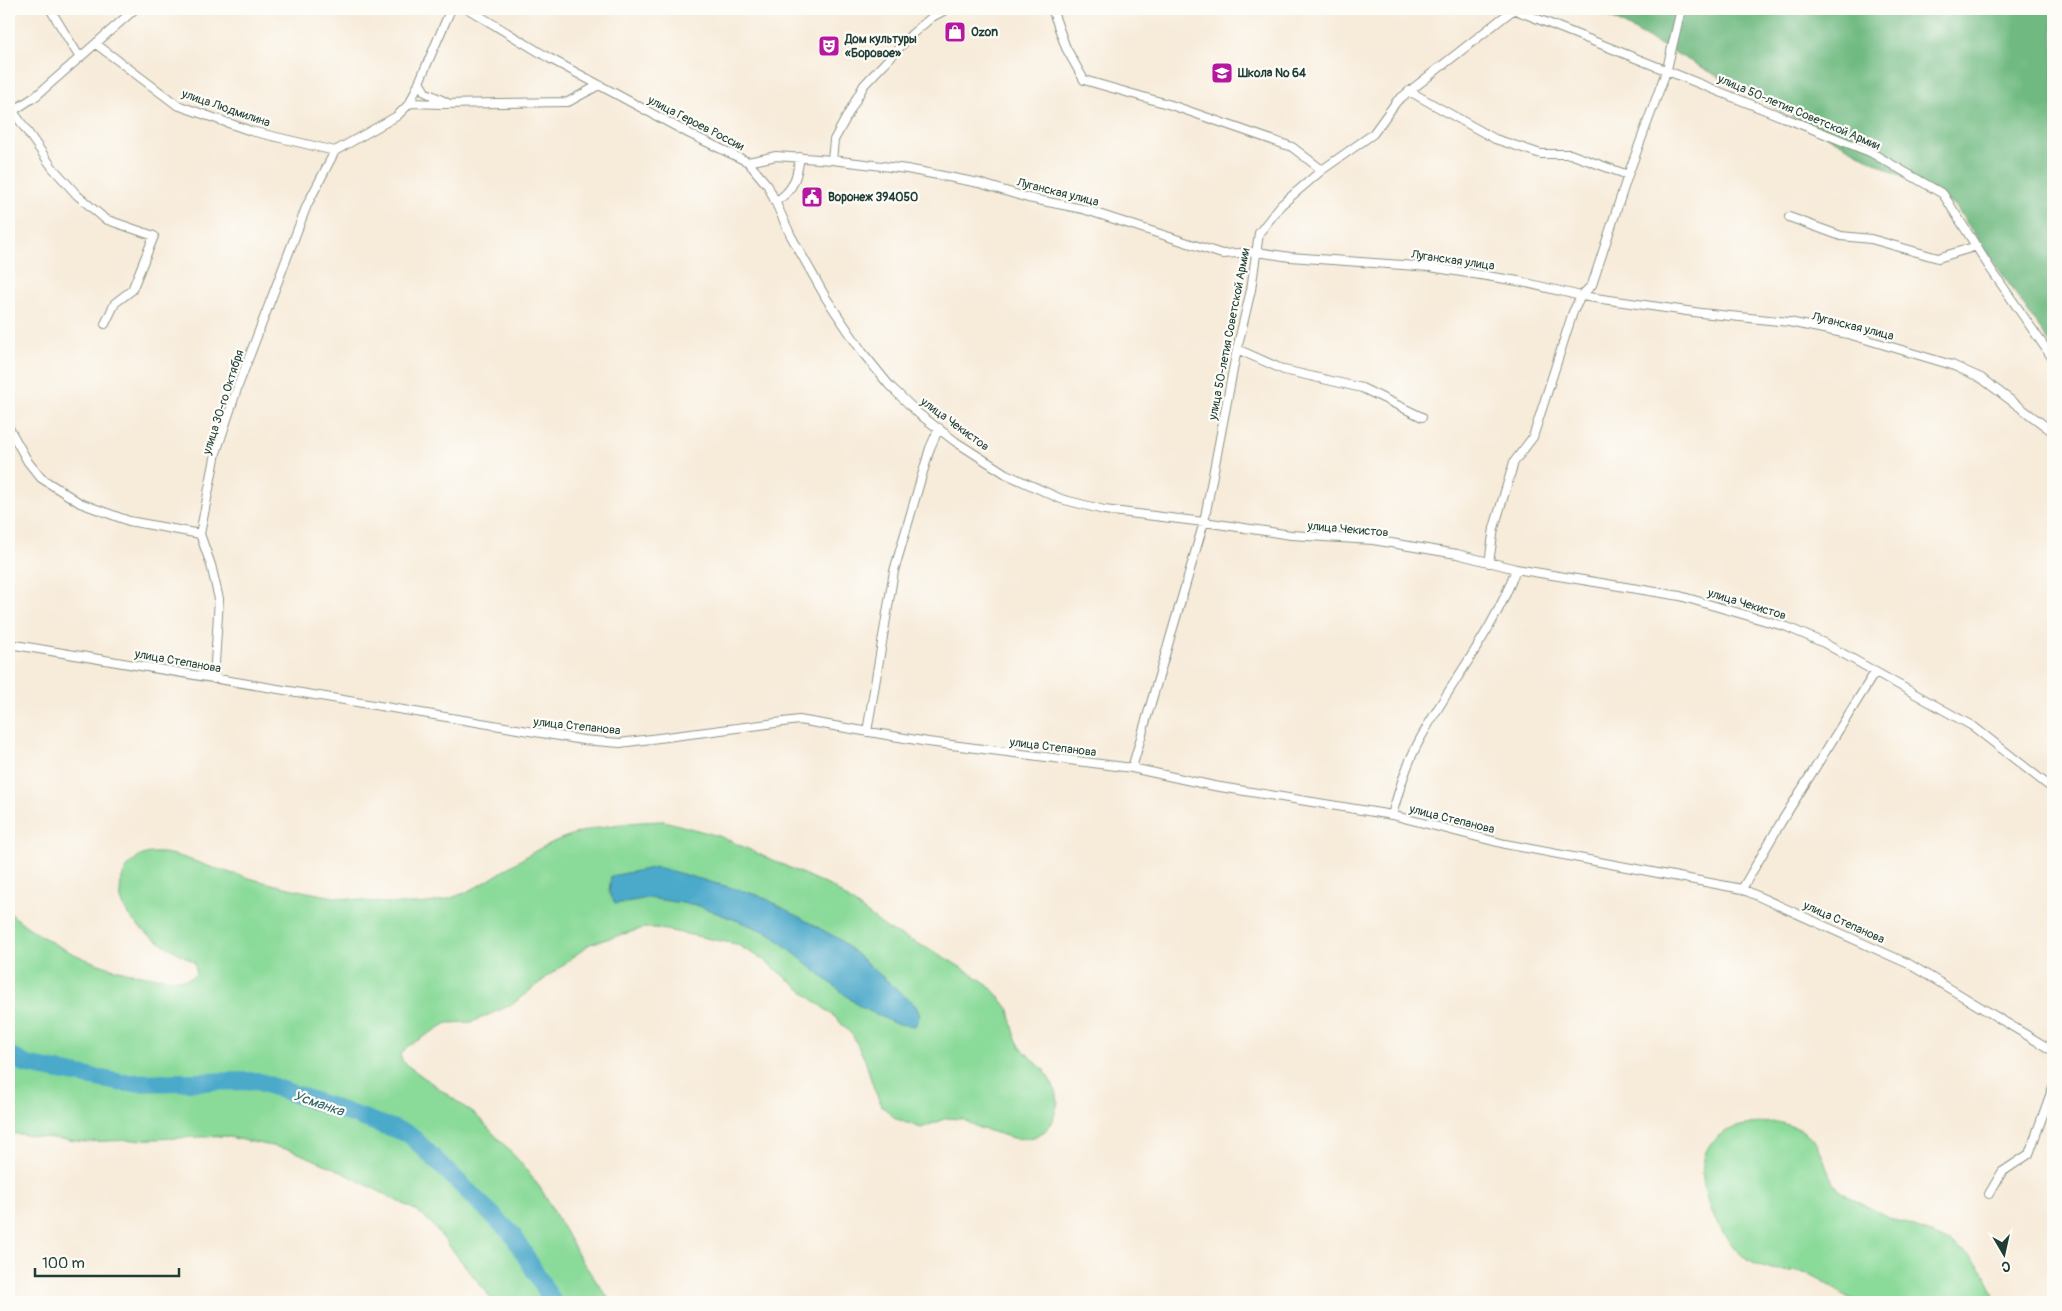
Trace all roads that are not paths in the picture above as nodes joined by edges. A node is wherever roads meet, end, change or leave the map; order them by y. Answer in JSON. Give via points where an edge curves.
{"nodes":[{"id":1,"x":50,"y":9,"type":"edge"},
{"id":2,"x":135,"y":9,"type":"edge"},
{"id":3,"x":451,"y":9,"type":"edge"},
{"id":4,"x":468,"y":9,"type":"edge"},
{"id":5,"x":947,"y":9,"type":"edge"},
{"id":6,"x":1052,"y":9,"type":"edge"},
{"id":7,"x":1514,"y":9,"type":"edge"},
{"id":8,"x":1681,"y":9,"type":"edge"},
{"id":9,"x":1504,"y":12,"type":"edge"},
{"id":10,"x":96,"y":44,"type":"junction"},
{"id":11,"x":80,"y":58,"type":"junction"},
{"id":12,"x":1667,"y":69,"type":"junction"},
{"id":13,"x":419,"y":82,"type":"junction"},
{"id":14,"x":599,"y":85,"type":"junction"},
{"id":15,"x":1409,"y":91,"type":"junction"},
{"id":16,"x":410,"y":103,"type":"junction"},
{"id":17,"x":450,"y":104,"type":"junction"},
{"id":18,"x":11,"y":112,"type":"edge"},
{"id":19,"x":335,"y":151,"type":"junction"},
{"id":20,"x":800,"y":157,"type":"junction"},
{"id":21,"x":832,"y":160,"type":"junction"},
{"id":22,"x":748,"y":162,"type":"junction"},
{"id":23,"x":1322,"y":170,"type":"junction"},
{"id":24,"x":1628,"y":175,"type":"junction"},
{"id":25,"x":776,"y":201,"type":"junction"},
{"id":26,"x":1789,"y":217,"type":"dead end"},
{"id":27,"x":1977,"y":246,"type":"junction"},
{"id":28,"x":1257,"y":252,"type":"junction"},
{"id":29,"x":1581,"y":296,"type":"junction"},
{"id":30,"x":105,"y":324,"type":"dead end"},
{"id":31,"x":1237,"y":348,"type":"junction"},
{"id":32,"x":2053,"y":359,"type":"edge"},
{"id":33,"x":1422,"y":417,"type":"dead end"},
{"id":34,"x":9,"y":428,"type":"edge"},
{"id":35,"x":939,"y":428,"type":"junction"},
{"id":36,"x":2053,"y":432,"type":"edge"},
{"id":37,"x":1204,"y":522,"type":"junction"},
{"id":38,"x":200,"y":534,"type":"junction"},
{"id":39,"x":1489,"y":563,"type":"junction"},
{"id":40,"x":1516,"y":569,"type":"junction"},
{"id":41,"x":9,"y":644,"type":"edge"},
{"id":42,"x":1875,"y":672,"type":"junction"},
{"id":43,"x":214,"y":679,"type":"junction"},
{"id":44,"x":867,"y":732,"type":"junction"},
{"id":45,"x":1132,"y":768,"type":"junction"},
{"id":46,"x":2053,"y":789,"type":"edge"},
{"id":47,"x":1392,"y":815,"type":"junction"},
{"id":48,"x":1742,"y":889,"type":"junction"},
{"id":49,"x":2053,"y":1051,"type":"edge"},
{"id":50,"x":2053,"y":1087,"type":"edge"},
{"id":51,"x":1990,"y":1194,"type":"dead end"}],
"edges":[{"from":1,"to":11,"type":"street"},
{"from":2,"to":10,"type":"street"},
{"from":3,"to":13,"type":"street"},
{"from":4,"to":14,"type":"street","name":"улица Героев России"},
{"from":5,"to":21,"type":"street","via":[[912,34],[864,85],[834,140]]},
{"from":6,"to":23,"type":"street","via":[[1066,48],[1084,80],[1171,105],[1292,147]]},
{"from":7,"to":9,"type":"street","name":"улица 50-летия Советской Армии"},
{"from":7,"to":12,"type":"street","name":"улица 50-летия Советской Армии"},
{"from":8,"to":12,"type":"street"},
{"from":9,"to":15,"type":"street","name":"улица 50-летия Советской Армии"},
{"from":10,"to":11,"type":"street"},
{"from":10,"to":19,"type":"street","name":"улица Людмилина","via":[[177,105],[251,131]]},
{"from":11,"to":18,"type":"street","via":[[36,96]]},
{"from":12,"to":24,"type":"street"},
{"from":12,"to":27,"type":"street","name":"улица 50-летия Советской Армии","via":[[1870,152],[1942,194]]},
{"from":13,"to":16,"type":"street"},
{"from":13,"to":17,"type":"street","via":[[425,92]]},
{"from":14,"to":17,"type":"street","via":[[568,102]]},
{"from":14,"to":22,"type":"street","name":"улица Героев России"},
{"from":15,"to":23,"type":"street","name":"улица 50-летия Советской Армии","via":[[1396,102],[1372,134]]},
{"from":15,"to":24,"type":"street","via":[[1495,139],[1541,154],[1570,154]]},
{"from":16,"to":17,"type":"street"},
{"from":16,"to":19,"type":"street","via":[[397,116]]},
{"from":18,"to":30,"type":"street","via":[[77,195],[105,219],[154,236],[132,290],[114,303]]},
{"from":19,"to":38,"type":"street","name":"улица 30-го Октября","via":[[307,205],[238,386],[216,453]]},
{"from":20,"to":21,"type":"street","name":"улица Героев России"},
{"from":20,"to":22,"type":"street","name":"улица Героев России","via":[[776,156]]},
{"from":20,"to":25,"type":"street","via":[[792,186],[785,196]]},
{"from":21,"to":28,"type":"street","name":"Луганская улица","via":[[907,169],[979,183],[1028,198],[1084,209],[1222,254]]},
{"from":22,"to":25,"type":"street","name":"улица Чекистов"},
{"from":23,"to":28,"type":"street","name":"улица 50-летия Советской Армии","via":[[1281,205],[1259,233]]},
{"from":24,"to":29,"type":"street","via":[[1592,285]]},
{"from":25,"to":35,"type":"street","name":"улица Чекистов","via":[[791,236],[826,298],[863,353],[919,414]]},
{"from":26,"to":27,"type":"street","via":[[1840,236],[1871,239],[1938,258]]},
{"from":27,"to":32,"type":"street","name":"улица 50-летия Советской Армии"},
{"from":28,"to":29,"type":"street","name":"Луганская улица","via":[[1430,267],[1518,281]]},
{"from":28,"to":31,"type":"street","name":"улица 50-летия Советской Армии"},
{"from":29,"to":36,"type":"street","name":"Луганская улица","via":[[1789,322],[1848,334],[1952,365],[1981,378]]},
{"from":29,"to":39,"type":"street","via":[[1533,437],[1514,462],[1494,528]]},
{"from":31,"to":33,"type":"street","via":[[1284,370],[1362,388]]},
{"from":31,"to":37,"type":"street","name":"улица 50-летия Советской Армии"},
{"from":34,"to":38,"type":"street","via":[[41,478],[80,503],[129,521]]},
{"from":35,"to":37,"type":"street","name":"улица Чекистов","via":[[1006,474],[1061,499],[1104,510]]},
{"from":35,"to":44,"type":"street","via":[[930,448],[894,571]]},
{"from":37,"to":39,"type":"street","name":"улица Чекистов","via":[[1291,535],[1373,540],[1457,554]]},
{"from":37,"to":45,"type":"street","name":"улица 50-летия Советской Армии"},
{"from":38,"to":43,"type":"street","via":[[219,599]]},
{"from":39,"to":40,"type":"street","name":"улица Чекистов"},
{"from":40,"to":42,"type":"street","name":"улица Чекистов","via":[[1680,596],[1787,627]]},
{"from":40,"to":47,"type":"street","via":[[1505,600],[1418,744],[1400,784]]},
{"from":41,"to":43,"type":"street","name":"улица Степанова"},
{"from":42,"to":46,"type":"street","name":"улица Чекистов","via":[[1974,727]]},
{"from":42,"to":48,"type":"street"},
{"from":43,"to":44,"type":"street","name":"улица Степанова","via":[[546,735],[620,743],[799,720]]},
{"from":44,"to":45,"type":"street","name":"улица Степанова"},
{"from":45,"to":47,"type":"street","name":"улица Степанова","via":[[1214,786]]},
{"from":47,"to":48,"type":"street","name":"улица Степанова","via":[[1504,844]]},
{"from":48,"to":49,"type":"street","name":"улица Степанова","via":[[1909,964]]},
{"from":50,"to":51,"type":"street","via":[[2029,1154],[2002,1172]]}]}
